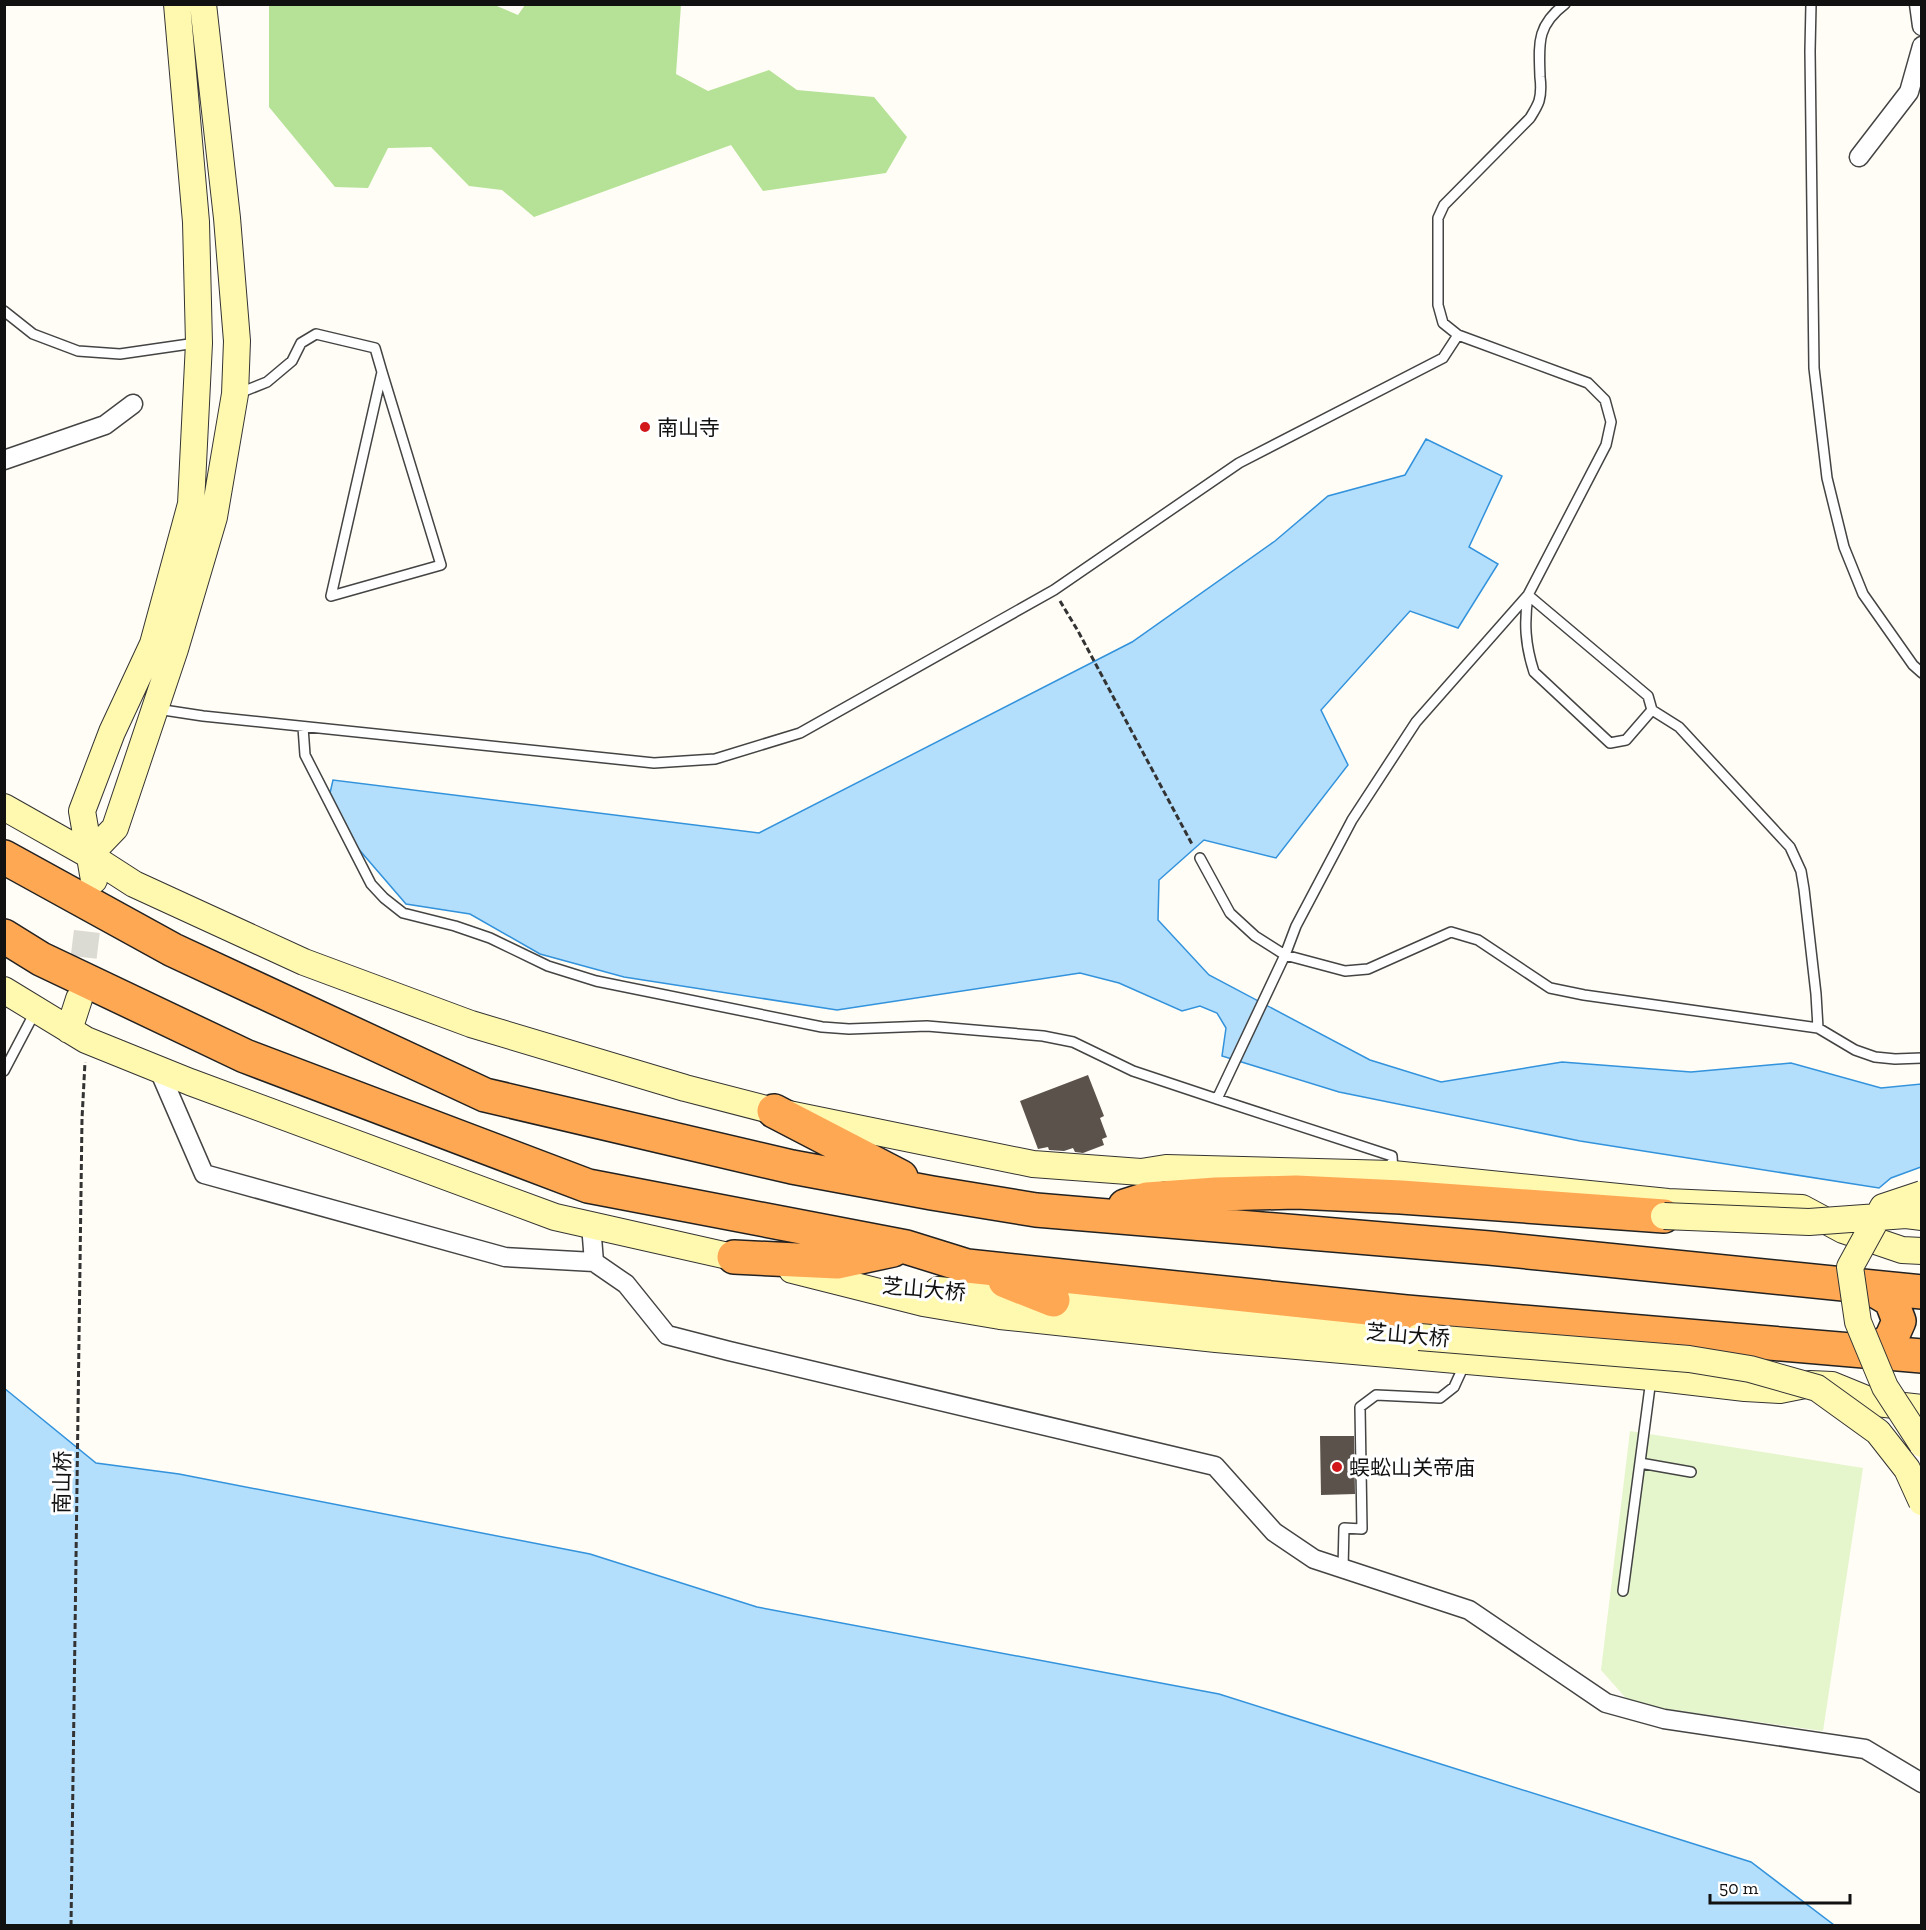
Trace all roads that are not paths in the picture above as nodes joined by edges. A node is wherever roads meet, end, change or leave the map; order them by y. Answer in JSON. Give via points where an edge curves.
{"nodes":[{"id":1,"x":177,"y":4,"type":"edge"},
{"id":2,"x":203,"y":4,"type":"edge"},
{"id":3,"x":211,"y":4,"type":"edge"},
{"id":4,"x":1565,"y":4,"type":"edge"},
{"id":5,"x":1811,"y":4,"type":"edge"},
{"id":6,"x":1919,"y":4,"type":"edge"},
{"id":7,"x":1922,"y":26,"type":"edge"},
{"id":8,"x":207,"y":39,"type":"junction"},
{"id":9,"x":1922,"y":46,"type":"edge"},
{"id":10,"x":1859,"y":157,"type":"dead end"},
{"id":11,"x":4,"y":311,"type":"edge"},
{"id":12,"x":1458,"y":335,"type":"junction"},
{"id":13,"x":199,"y":343,"type":"junction"},
{"id":14,"x":382,"y":372,"type":"junction"},
{"id":15,"x":235,"y":394,"type":"junction"},
{"id":16,"x":133,"y":404,"type":"dead end"},
{"id":17,"x":4,"y":460,"type":"edge"},
{"id":18,"x":1528,"y":595,"type":"junction"},
{"id":19,"x":1922,"y":673,"type":"edge"},
{"id":20,"x":154,"y":708,"type":"junction"},
{"id":21,"x":1652,"y":710,"type":"junction"},
{"id":22,"x":303,"y":727,"type":"junction"},
{"id":23,"x":4,"y":807,"type":"edge"},
{"id":24,"x":90,"y":855,"type":"junction"},
{"id":25,"x":4,"y":857,"type":"edge"},
{"id":26,"x":1200,"y":858,"type":"road end"},
{"id":27,"x":94,"y":880,"type":"tunnel mouth"},
{"id":28,"x":4,"y":936,"type":"edge"},
{"id":29,"x":1285,"y":955,"type":"junction"},
{"id":30,"x":4,"y":990,"type":"edge"},
{"id":31,"x":79,"y":999,"type":"tunnel mouth"},
{"id":32,"x":36,"y":1010,"type":"junction"},
{"id":33,"x":1818,"y":1028,"type":"junction"},
{"id":34,"x":78,"y":1035,"type":"junction"},
{"id":35,"x":8,"y":1058,"type":"edge"},
{"id":36,"x":1922,"y":1058,"type":"edge"},
{"id":37,"x":158,"y":1068,"type":"junction"},
{"id":38,"x":4,"y":1071,"type":"edge"},
{"id":39,"x":1217,"y":1099,"type":"junction"},
{"id":40,"x":774,"y":1112,"type":"junction"},
{"id":41,"x":1393,"y":1173,"type":"junction"},
{"id":42,"x":932,"y":1193,"type":"junction"},
{"id":43,"x":1922,"y":1194,"type":"edge"},
{"id":44,"x":1097,"y":1215,"type":"junction"},
{"id":45,"x":1664,"y":1216,"type":"joint"},
{"id":46,"x":1922,"y":1217,"type":"edge"},
{"id":47,"x":591,"y":1225,"type":"junction"},
{"id":48,"x":906,"y":1247,"type":"junction"},
{"id":49,"x":1922,"y":1251,"type":"edge"},
{"id":50,"x":734,"y":1257,"type":"junction"},
{"id":51,"x":594,"y":1262,"type":"junction"},
{"id":52,"x":967,"y":1266,"type":"junction"},
{"id":53,"x":839,"y":1281,"type":"junction"},
{"id":54,"x":1871,"y":1288,"type":"junction"},
{"id":55,"x":1922,"y":1292,"type":"edge"},
{"id":56,"x":1053,"y":1300,"type":"junction"},
{"id":57,"x":1875,"y":1351,"type":"junction"},
{"id":58,"x":1922,"y":1356,"type":"edge"},
{"id":59,"x":1466,"y":1360,"type":"junction"},
{"id":60,"x":1651,"y":1377,"type":"junction"},
{"id":61,"x":1922,"y":1408,"type":"edge"},
{"id":62,"x":1922,"y":1444,"type":"edge"},
{"id":63,"x":1640,"y":1463,"type":"junction"},
{"id":64,"x":1691,"y":1472,"type":"dead end"},
{"id":65,"x":1922,"y":1502,"type":"edge"},
{"id":66,"x":1342,"y":1568,"type":"junction"},
{"id":67,"x":1623,"y":1591,"type":"dead end"},
{"id":68,"x":1922,"y":1783,"type":"edge"}],
"edges":[{"from":1,"to":13,"type":"street","via":[[196,222]]},
{"from":2,"to":8,"type":"street"},
{"from":3,"to":8,"type":"lane"},
{"from":4,"to":12,"type":"lane","via":[[1543,29],[1539,102],[1530,118],[1444,205],[1438,218],[1438,305],[1443,323]]},
{"from":5,"to":19,"type":"lane","via":[[1814,368],[1827,478],[1844,547],[1863,594]]},
{"from":6,"to":7,"type":"street"},
{"from":8,"to":15,"type":"street","via":[[237,341]]},
{"from":9,"to":10,"type":"street","via":[[1909,92]]},
{"from":11,"to":13,"type":"lane","via":[[33,334],[78,351],[120,354]]},
{"from":12,"to":18,"type":"lane","via":[[1588,383],[1605,399],[1611,422],[1606,445]]},
{"from":12,"to":22,"type":"lane","via":[[1443,358],[1239,463],[1053,590],[800,733],[715,759],[654,763]]},
{"from":13,"to":24,"type":"street","via":[[191,504],[153,644],[112,732],[82,812]]},
{"from":14,"to":14,"type":"lane","via":[[441,565],[331,596],[341,551]]},
{"from":14,"to":15,"type":"lane","via":[[375,348],[316,334],[301,343],[292,361],[267,382]]},
{"from":15,"to":20,"type":"street","via":[[214,517]]},
{"from":16,"to":17,"type":"street","via":[[105,425]]},
{"from":18,"to":21,"type":"lane","via":[[1648,696]]},
{"from":18,"to":21,"type":"lane","via":[[1524,620],[1534,672],[1585,720],[1610,743],[1626,740]]},
{"from":18,"to":29,"type":"lane","via":[[1410,732],[1352,820],[1296,926]]},
{"from":20,"to":22,"type":"lane"},
{"from":20,"to":24,"type":"street","via":[[115,828]]},
{"from":21,"to":33,"type":"lane","via":[[1679,727],[1790,847],[1804,889]]},
{"from":22,"to":39,"type":"lane","via":[[305,756],[371,884],[403,913],[490,938],[548,966],[596,981],[822,1027],[927,1026],[1073,1042],[1134,1071]]},
{"from":23,"to":24,"type":"street"},
{"from":24,"to":27,"type":"street"},
{"from":24,"to":40,"type":"street","via":[[134,884],[303,962],[471,1024]]},
{"from":25,"to":42,"type":"highway","via":[[173,950],[485,1095],[792,1167]]},
{"from":26,"to":29,"type":"lane","via":[[1230,913],[1255,936]]},
{"from":28,"to":48,"type":"highway","via":[[41,959],[245,1056],[588,1186]]},
{"from":29,"to":33,"type":"lane","via":[[1345,971],[1368,969],[1451,933],[1478,940],[1550,988]]},
{"from":29,"to":39,"type":"lane"},
{"from":30,"to":32,"type":"street"},
{"from":31,"to":34,"type":"street"},
{"from":32,"to":34,"type":"street"},
{"from":32,"to":35,"type":"lane"},
{"from":33,"to":36,"type":"lane","via":[[1875,1057]]},
{"from":34,"to":37,"type":"street"},
{"from":35,"to":38,"type":"lane"},
{"from":37,"to":47,"type":"street","via":[[555,1217]]},
{"from":37,"to":51,"type":"street","via":[[204,1174],[506,1257]]},
{"from":39,"to":41,"type":"lane","via":[[1392,1156]]},
{"from":40,"to":41,"type":"street","via":[[1033,1164],[1141,1172],[1166,1168]]},
{"from":40,"to":42,"type":"highway"},
{"from":41,"to":49,"type":"street","via":[[1668,1202],[1802,1208],[1843,1230],[1902,1250]]},
{"from":42,"to":44,"type":"highway","via":[[1036,1210]]},
{"from":43,"to":62,"type":"street","bridge":true,"via":[[1883,1207],[1850,1267],[1858,1322],[1885,1387]]},
{"from":44,"to":45,"type":"highway","via":[[1147,1199],[1296,1192]]},
{"from":44,"to":54,"type":"highway","via":[[1489,1248]]},
{"from":45,"to":46,"type":"street","bridge":true,"via":[[1809,1222]]},
{"from":47,"to":50,"type":"street"},
{"from":47,"to":51,"type":"street"},
{"from":48,"to":50,"type":"highway","via":[[837,1262]]},
{"from":48,"to":52,"type":"highway"},
{"from":50,"to":53,"type":"street"},
{"from":51,"to":66,"type":"street","via":[[626,1284],[667,1335],[1215,1466],[1274,1533],[1314,1559]]},
{"from":52,"to":56,"type":"highway"},
{"from":52,"to":57,"type":"highway","via":[[1406,1312]]},
{"from":53,"to":56,"type":"street","name":"芝山大桥"},
{"from":53,"to":59,"type":"street","via":[[923,1303],[1000,1316]]},
{"from":54,"to":55,"type":"highway"},
{"from":54,"to":57,"type":"highway","via":[[1891,1300],[1899,1321],[1891,1339]]},
{"from":56,"to":65,"type":"street","name":"芝山大桥","bridge":true,"via":[[1419,1337],[1689,1359],[1750,1369],[1817,1388],[1878,1432],[1908,1469]]},
{"from":57,"to":58,"type":"highway"},
{"from":59,"to":60,"type":"street"},
{"from":59,"to":66,"type":"lane","via":[[1454,1387],[1440,1398],[1376,1395],[1360,1407],[1362,1528],[1344,1528]]},
{"from":60,"to":61,"type":"street","via":[[1757,1389],[1832,1385],[1876,1404]]},
{"from":60,"to":63,"type":"lane"},
{"from":63,"to":64,"type":"lane"},
{"from":63,"to":67,"type":"lane"},
{"from":66,"to":68,"type":"street","via":[[1470,1610],[1606,1703],[1664,1719],[1865,1749]]}]}
